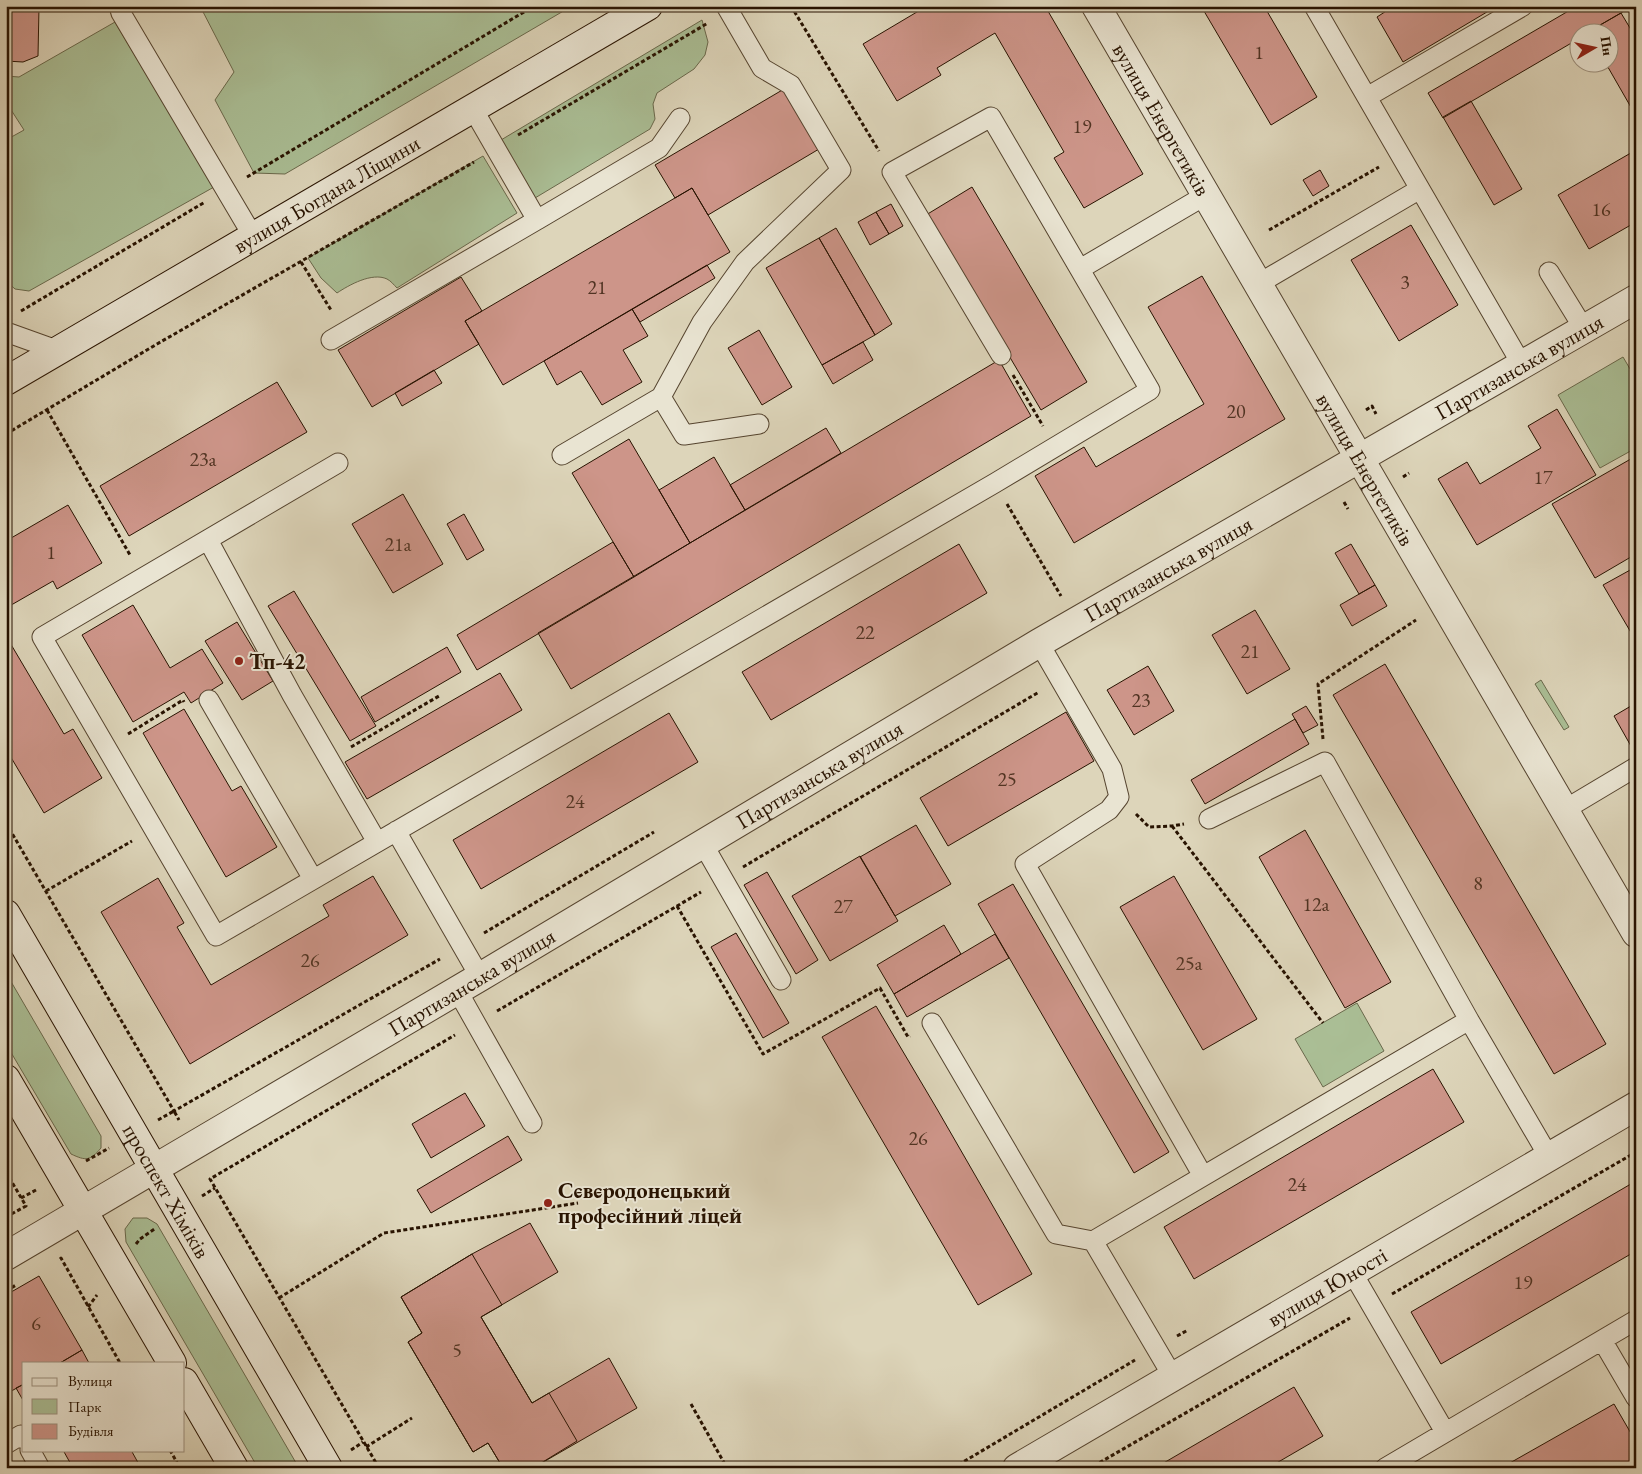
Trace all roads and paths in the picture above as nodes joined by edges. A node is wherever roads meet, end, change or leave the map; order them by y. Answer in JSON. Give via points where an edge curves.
{"nodes":[{"id":1,"x":119,"y":6,"type":"edge"},
{"id":2,"x":534,"y":6,"type":"edge"},
{"id":3,"x":648,"y":6,"type":"edge"},
{"id":4,"x":791,"y":6,"type":"edge"},
{"id":5,"x":1096,"y":6,"type":"edge"},
{"id":6,"x":1314,"y":6,"type":"edge"},
{"id":7,"x":1523,"y":6,"type":"edge"},
{"id":8,"x":728,"y":9,"type":"edge"},
{"id":9,"x":1367,"y":97,"type":"junction"},
{"id":10,"x":473,"y":109,"type":"junction"},
{"id":11,"x":680,"y":118,"type":"dead end"},
{"id":12,"x":496,"y":148,"type":"junction"},
{"id":13,"x":1401,"y":155,"type":"junction"},
{"id":14,"x":892,"y":172,"type":"junction"},
{"id":15,"x":1420,"y":188,"type":"junction"},
{"id":16,"x":226,"y":189,"type":"junction"},
{"id":17,"x":1206,"y":195,"type":"junction"},
{"id":18,"x":537,"y":220,"type":"junction"},
{"id":19,"x":1269,"y":230,"type":"dead end"},
{"id":20,"x":254,"y":238,"type":"junction"},
{"id":21,"x":301,"y":262,"type":"junction"},
{"id":22,"x":1080,"y":269,"type":"junction"},
{"id":23,"x":1550,"y":272,"type":"dead end"},
{"id":24,"x":1258,"y":284,"type":"junction"},
{"id":25,"x":1636,"y":299,"type":"edge"},
{"id":26,"x":10,"y":323,"type":"edge"},
{"id":27,"x":1584,"y":329,"type":"junction"},
{"id":28,"x":338,"y":336,"type":"joint"},
{"id":29,"x":59,"y":351,"type":"junction"},
{"id":30,"x":1002,"y":355,"type":"joint"},
{"id":31,"x":1522,"y":365,"type":"junction"},
{"id":32,"x":6,"y":381,"type":"edge"},
{"id":33,"x":661,"y":397,"type":"junction"},
{"id":34,"x":46,"y":410,"type":"junction"},
{"id":35,"x":758,"y":424,"type":"dead end"},
{"id":36,"x":6,"y":434,"type":"edge"},
{"id":37,"x":1055,"y":447,"type":"junction"},
{"id":38,"x":562,"y":455,"type":"dead end"},
{"id":39,"x":1360,"y":458,"type":"junction"},
{"id":40,"x":338,"y":463,"type":"dead end"},
{"id":41,"x":995,"y":483,"type":"junction"},
{"id":42,"x":208,"y":540,"type":"junction"},
{"id":43,"x":143,"y":577,"type":"junction"},
{"id":44,"x":1061,"y":596,"type":"dead end"},
{"id":45,"x":1416,"y":620,"type":"dead end"},
{"id":46,"x":1039,"y":643,"type":"junction"},
{"id":47,"x":1042,"y":690,"type":"dead end"},
{"id":48,"x":439,"y":696,"type":"dead end"},
{"id":49,"x":209,"y":700,"type":"joint"},
{"id":50,"x":106,"y":747,"type":"junction"},
{"id":51,"x":329,"y":759,"type":"junction"},
{"id":52,"x":1325,"y":762,"type":"junction"},
{"id":53,"x":1636,"y":767,"type":"edge"},
{"id":54,"x":1120,"y":797,"type":"junction"},
{"id":55,"x":1564,"y":810,"type":"junction"},
{"id":56,"x":1209,"y":819,"type":"joint"},
{"id":57,"x":6,"y":823,"type":"edge"},
{"id":58,"x":1172,"y":826,"type":"junction"},
{"id":59,"x":154,"y":829,"type":"junction"},
{"id":60,"x":396,"y":831,"type":"junction"},
{"id":61,"x":654,"y":832,"type":"dead end"},
{"id":62,"x":377,"y":842,"type":"junction"},
{"id":63,"x":703,"y":844,"type":"junction"},
{"id":64,"x":723,"y":879,"type":"junction"},
{"id":65,"x":313,"y":880,"type":"junction"},
{"id":66,"x":46,"y":891,"type":"junction"},
{"id":67,"x":6,"y":914,"type":"edge"},
{"id":68,"x":1636,"y":933,"type":"edge"},
{"id":69,"x":462,"y":945,"type":"junction"},
{"id":70,"x":480,"y":976,"type":"junction"},
{"id":71,"x":781,"y":980,"type":"dead end"},
{"id":72,"x":457,"y":990,"type":"junction"},
{"id":73,"x":1469,"y":1020,"type":"junction"},
{"id":74,"x":476,"y":1023,"type":"junction"},
{"id":75,"x":1323,"y":1023,"type":"dead end"},
{"id":76,"x":932,"y":1024,"type":"dead end"},
{"id":77,"x":6,"y":1079,"type":"edge"},
{"id":78,"x":1636,"y":1106,"type":"edge"},
{"id":79,"x":174,"y":1111,"type":"junction"},
{"id":80,"x":532,"y":1123,"type":"dead end"},
{"id":81,"x":134,"y":1134,"type":"junction"},
{"id":82,"x":1549,"y":1157,"type":"junction"},
{"id":83,"x":154,"y":1169,"type":"junction"},
{"id":84,"x":6,"y":1172,"type":"edge"},
{"id":85,"x":62,"y":1175,"type":"junction"},
{"id":86,"x":1204,"y":1176,"type":"junction"},
{"id":87,"x":215,"y":1188,"type":"junction"},
{"id":88,"x":21,"y":1198,"type":"junction"},
{"id":89,"x":578,"y":1203,"type":"dead end"},
{"id":90,"x":83,"y":1210,"type":"junction"},
{"id":91,"x":179,"y":1212,"type":"junction"},
{"id":92,"x":6,"y":1218,"type":"edge"},
{"id":93,"x":1093,"y":1241,"type":"junction"},
{"id":94,"x":6,"y":1256,"type":"edge"},
{"id":95,"x":54,"y":1263,"type":"dead end"},
{"id":96,"x":117,"y":1269,"type":"junction"},
{"id":97,"x":1352,"y":1272,"type":"junction"},
{"id":98,"x":22,"y":1282,"type":"dead end"},
{"id":99,"x":6,"y":1291,"type":"edge"},
{"id":100,"x":279,"y":1298,"type":"junction"},
{"id":101,"x":88,"y":1306,"type":"junction"},
{"id":102,"x":1636,"y":1320,"type":"edge"},
{"id":103,"x":1188,"y":1330,"type":"dead end"},
{"id":104,"x":1602,"y":1340,"type":"junction"},
{"id":105,"x":1156,"y":1348,"type":"junction"},
{"id":106,"x":119,"y":1362,"type":"edge"},
{"id":107,"x":171,"y":1362,"type":"edge"},
{"id":108,"x":1173,"y":1377,"type":"junction"},
{"id":109,"x":185,"y":1384,"type":"edge"},
{"id":110,"x":1636,"y":1398,"type":"edge"},
{"id":111,"x":690,"y":1404,"type":"dead end"},
{"id":112,"x":412,"y":1418,"type":"dead end"},
{"id":113,"x":1445,"y":1432,"type":"junction"},
{"id":114,"x":22,"y":1436,"type":"edge"},
{"id":115,"x":6,"y":1444,"type":"edge"},
{"id":116,"x":366,"y":1447,"type":"junction"},
{"id":117,"x":31,"y":1452,"type":"edge"},
{"id":118,"x":171,"y":1452,"type":"edge"},
{"id":119,"x":1056,"y":1458,"type":"edge"},
{"id":120,"x":1099,"y":1463,"type":"dead end"},
{"id":121,"x":40,"y":1468,"type":"edge"},
{"id":122,"x":180,"y":1468,"type":"edge"},
{"id":123,"x":234,"y":1468,"type":"edge"},
{"id":124,"x":328,"y":1468,"type":"edge"},
{"id":125,"x":378,"y":1468,"type":"edge"},
{"id":126,"x":727,"y":1468,"type":"edge"},
{"id":127,"x":953,"y":1468,"type":"edge"},
{"id":128,"x":1017,"y":1468,"type":"edge"},
{"id":129,"x":1091,"y":1468,"type":"edge"},
{"id":130,"x":1385,"y":1468,"type":"edge"}],
"edges":[{"from":1,"to":16,"type":"lane"},
{"from":2,"to":16,"type":"path"},
{"from":3,"to":10,"type":"street","name":"вулиця Богдана Ліщини"},
{"from":4,"to":14,"type":"path"},
{"from":5,"to":17,"type":"street","name":"вулиця Енергетиків"},
{"from":6,"to":9,"type":"lane"},
{"from":7,"to":9,"type":"lane"},
{"from":8,"to":12,"type":"path"},
{"from":8,"to":33,"type":"lane","via":[[762,68],[791,86],[841,170],[745,262],[702,322]]},
{"from":9,"to":13,"type":"lane"},
{"from":10,"to":12,"type":"lane"},
{"from":10,"to":20,"type":"street","name":"вулиця Богдана Ліщини"},
{"from":11,"to":18,"type":"lane","via":[[659,148]]},
{"from":12,"to":18,"type":"lane"},
{"from":12,"to":21,"type":"path"},
{"from":13,"to":15,"type":"lane"},
{"from":13,"to":19,"type":"path"},
{"from":14,"to":22,"type":"lane","via":[[991,117]]},
{"from":14,"to":30,"type":"lane"},
{"from":15,"to":24,"type":"lane"},
{"from":15,"to":31,"type":"lane"},
{"from":16,"to":20,"type":"lane"},
{"from":16,"to":26,"type":"path"},
{"from":17,"to":22,"type":"lane"},
{"from":17,"to":24,"type":"street","name":"вулиця Енергетиків"},
{"from":18,"to":28,"type":"lane"},
{"from":20,"to":29,"type":"street","name":"вулиця Богдана Ліщини"},
{"from":21,"to":28,"type":"path"},
{"from":21,"to":34,"type":"path"},
{"from":22,"to":37,"type":"lane","via":[[1150,390]]},
{"from":23,"to":27,"type":"lane"},
{"from":24,"to":39,"type":"street","name":"вулиця Енергетиків"},
{"from":25,"to":27,"type":"street","name":"Партизанська вулиця"},
{"from":26,"to":29,"type":"lane"},
{"from":27,"to":31,"type":"street","name":"Партизанська вулиця"},
{"from":29,"to":32,"type":"street","name":"вулиця Богдана Ліщини"},
{"from":30,"to":37,"type":"path"},
{"from":31,"to":39,"type":"street","name":"Партизанська вулиця"},
{"from":33,"to":35,"type":"lane","via":[[684,435]]},
{"from":33,"to":38,"type":"lane"},
{"from":34,"to":36,"type":"path"},
{"from":34,"to":43,"type":"path"},
{"from":37,"to":41,"type":"lane"},
{"from":39,"to":46,"type":"street","name":"Партизанська вулиця"},
{"from":39,"to":55,"type":"street","name":"вулиця Енергетиків"},
{"from":40,"to":42,"type":"lane"},
{"from":41,"to":44,"type":"path"},
{"from":41,"to":60,"type":"lane"},
{"from":42,"to":43,"type":"lane"},
{"from":42,"to":51,"type":"lane"},
{"from":43,"to":50,"type":"lane","via":[[42,637]]},
{"from":45,"to":52,"type":"path","via":[[1318,684]]},
{"from":46,"to":54,"type":"lane","via":[[1112,769]]},
{"from":46,"to":63,"type":"street","name":"Партизанська вулиця"},
{"from":47,"to":64,"type":"path"},
{"from":48,"to":51,"type":"path"},
{"from":49,"to":50,"type":"path","via":[[190,711],[183,700]]},
{"from":49,"to":65,"type":"lane"},
{"from":50,"to":59,"type":"lane"},
{"from":51,"to":62,"type":"lane"},
{"from":52,"to":56,"type":"lane"},
{"from":52,"to":73,"type":"lane"},
{"from":53,"to":55,"type":"lane"},
{"from":54,"to":58,"type":"path","via":[[1149,827]]},
{"from":54,"to":86,"type":"lane","via":[[1109,810],[1025,864]]},
{"from":55,"to":68,"type":"street","name":"вулиця Енергетиків"},
{"from":56,"to":58,"type":"path"},
{"from":57,"to":66,"type":"path"},
{"from":58,"to":75,"type":"path"},
{"from":59,"to":65,"type":"lane","via":[[216,936]]},
{"from":59,"to":66,"type":"path"},
{"from":60,"to":62,"type":"lane"},
{"from":60,"to":69,"type":"lane"},
{"from":61,"to":69,"type":"path"},
{"from":62,"to":65,"type":"lane"},
{"from":63,"to":64,"type":"lane"},
{"from":63,"to":70,"type":"street","name":"Партизанська вулиця"},
{"from":64,"to":71,"type":"lane"},
{"from":64,"to":74,"type":"path"},
{"from":66,"to":79,"type":"path"},
{"from":67,"to":81,"type":"street","name":"проспект Хіміків"},
{"from":69,"to":70,"type":"lane"},
{"from":69,"to":79,"type":"path"},
{"from":70,"to":72,"type":"street","name":"Партизанська вулиця"},
{"from":72,"to":74,"type":"lane"},
{"from":72,"to":83,"type":"street","name":"Партизанська вулиця"},
{"from":73,"to":82,"type":"lane"},
{"from":73,"to":86,"type":"lane"},
{"from":74,"to":80,"type":"lane"},
{"from":74,"to":87,"type":"path","via":[[213,1177],[210,1179]]},
{"from":76,"to":93,"type":"lane","via":[[1056,1234]]},
{"from":77,"to":85,"type":"street"},
{"from":78,"to":82,"type":"street","name":"вулиця Юності"},
{"from":79,"to":81,"type":"path"},
{"from":81,"to":83,"type":"street","name":"проспект Хіміків"},
{"from":81,"to":85,"type":"path"},
{"from":82,"to":97,"type":"street","name":"вулиця Юності"},
{"from":83,"to":90,"type":"street","name":"Партизанська вулиця"},
{"from":83,"to":91,"type":"street","name":"проспект Хіміків"},
{"from":84,"to":88,"type":"path"},
{"from":85,"to":88,"type":"path"},
{"from":85,"to":90,"type":"street"},
{"from":86,"to":93,"type":"lane"},
{"from":87,"to":91,"type":"path"},
{"from":87,"to":100,"type":"path"},
{"from":88,"to":92,"type":"path","via":[[26,1206]]},
{"from":89,"to":100,"type":"path","via":[[384,1233]]},
{"from":90,"to":94,"type":"street","name":"Партизанська вулиця"},
{"from":90,"to":96,"type":"street"},
{"from":91,"to":96,"type":"path","via":[[140,1239]]},
{"from":91,"to":124,"type":"street","name":"проспект Хіміків"},
{"from":93,"to":105,"type":"lane"},
{"from":95,"to":101,"type":"path","via":[[62,1258]]},
{"from":96,"to":101,"type":"path"},
{"from":96,"to":107,"type":"street"},
{"from":97,"to":108,"type":"street","name":"вулиця Юності"},
{"from":97,"to":113,"type":"lane"},
{"from":98,"to":99,"type":"path"},
{"from":100,"to":116,"type":"path"},
{"from":101,"to":106,"type":"path"},
{"from":102,"to":104,"type":"lane"},
{"from":103,"to":105,"type":"path"},
{"from":104,"to":110,"type":"lane"},
{"from":104,"to":113,"type":"lane"},
{"from":105,"to":108,"type":"lane"},
{"from":105,"to":127,"type":"path"},
{"from":108,"to":119,"type":"street","name":"вулиця Юності"},
{"from":109,"to":123,"type":"street"},
{"from":111,"to":126,"type":"path"},
{"from":112,"to":116,"type":"path"},
{"from":113,"to":130,"type":"lane"},
{"from":114,"to":115,"type":"lane"},
{"from":116,"to":125,"type":"path"},
{"from":117,"to":121,"type":"lane"},
{"from":118,"to":122,"type":"path"},
{"from":119,"to":128,"type":"street","name":"вулиця Юності"},
{"from":120,"to":129,"type":"path"}]}
